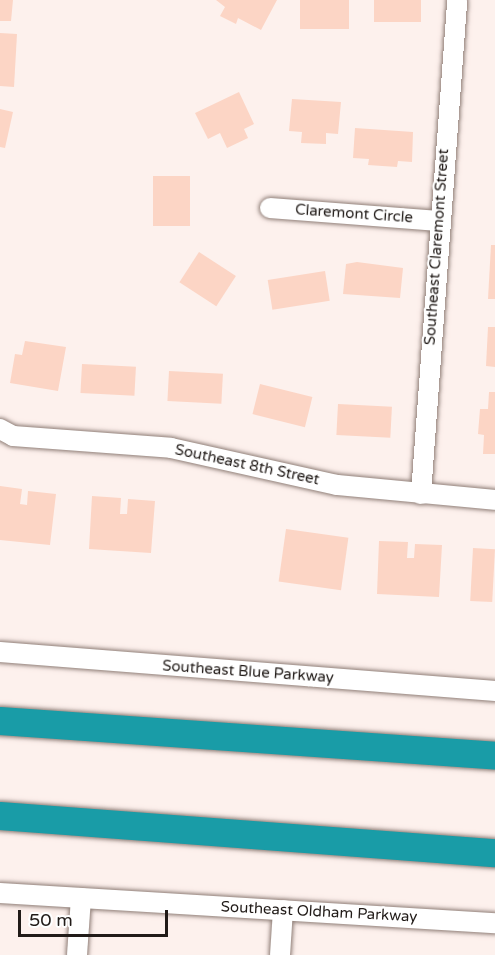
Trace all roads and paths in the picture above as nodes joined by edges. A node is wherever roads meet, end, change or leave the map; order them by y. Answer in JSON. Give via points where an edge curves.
{"nodes":[{"id":1,"x":457,"y":0,"type":"edge"},
{"id":2,"x":270,"y":208,"type":"dead end"},
{"id":3,"x":438,"y":221,"type":"junction"},
{"id":4,"x":0,"y":429,"type":"edge"},
{"id":5,"x":421,"y":494,"type":"junction"},
{"id":6,"x":495,"y":500,"type":"edge"},
{"id":7,"x":0,"y":652,"type":"edge"},
{"id":8,"x":495,"y":691,"type":"edge"},
{"id":9,"x":0,"y":721,"type":"edge"},
{"id":10,"x":495,"y":756,"type":"edge"},
{"id":11,"x":0,"y":816,"type":"edge"},
{"id":12,"x":495,"y":853,"type":"edge"},
{"id":13,"x":0,"y":893,"type":"edge"},
{"id":14,"x":81,"y":898,"type":"junction"},
{"id":15,"x":283,"y":910,"type":"junction"},
{"id":16,"x":495,"y":923,"type":"edge"},
{"id":17,"x":77,"y":955,"type":"edge"},
{"id":18,"x":280,"y":955,"type":"edge"}],
"edges":[{"from":1,"to":3,"type":"street","name":"Southeast Claremont Street"},
{"from":2,"to":3,"type":"street","name":"Claremont Circle"},
{"from":3,"to":5,"type":"street","name":"Southeast Claremont Street"},
{"from":4,"to":5,"type":"street","name":"Southeast 8th Street","via":[[13,436],[171,448],[337,485]]},
{"from":5,"to":6,"type":"street","name":"Southeast 8th Street"},
{"from":7,"to":8,"type":"street","name":"Southeast Blue Parkway"},
{"from":9,"to":10,"type":"highway"},
{"from":11,"to":12,"type":"highway"},
{"from":13,"to":14,"type":"street","name":"Southeast Oldham Parkway"},
{"from":14,"to":15,"type":"street","name":"Southeast Oldham Parkway"},
{"from":14,"to":17,"type":"street"},
{"from":15,"to":16,"type":"street","name":"Southeast Oldham Parkway"},
{"from":15,"to":18,"type":"street"}]}
